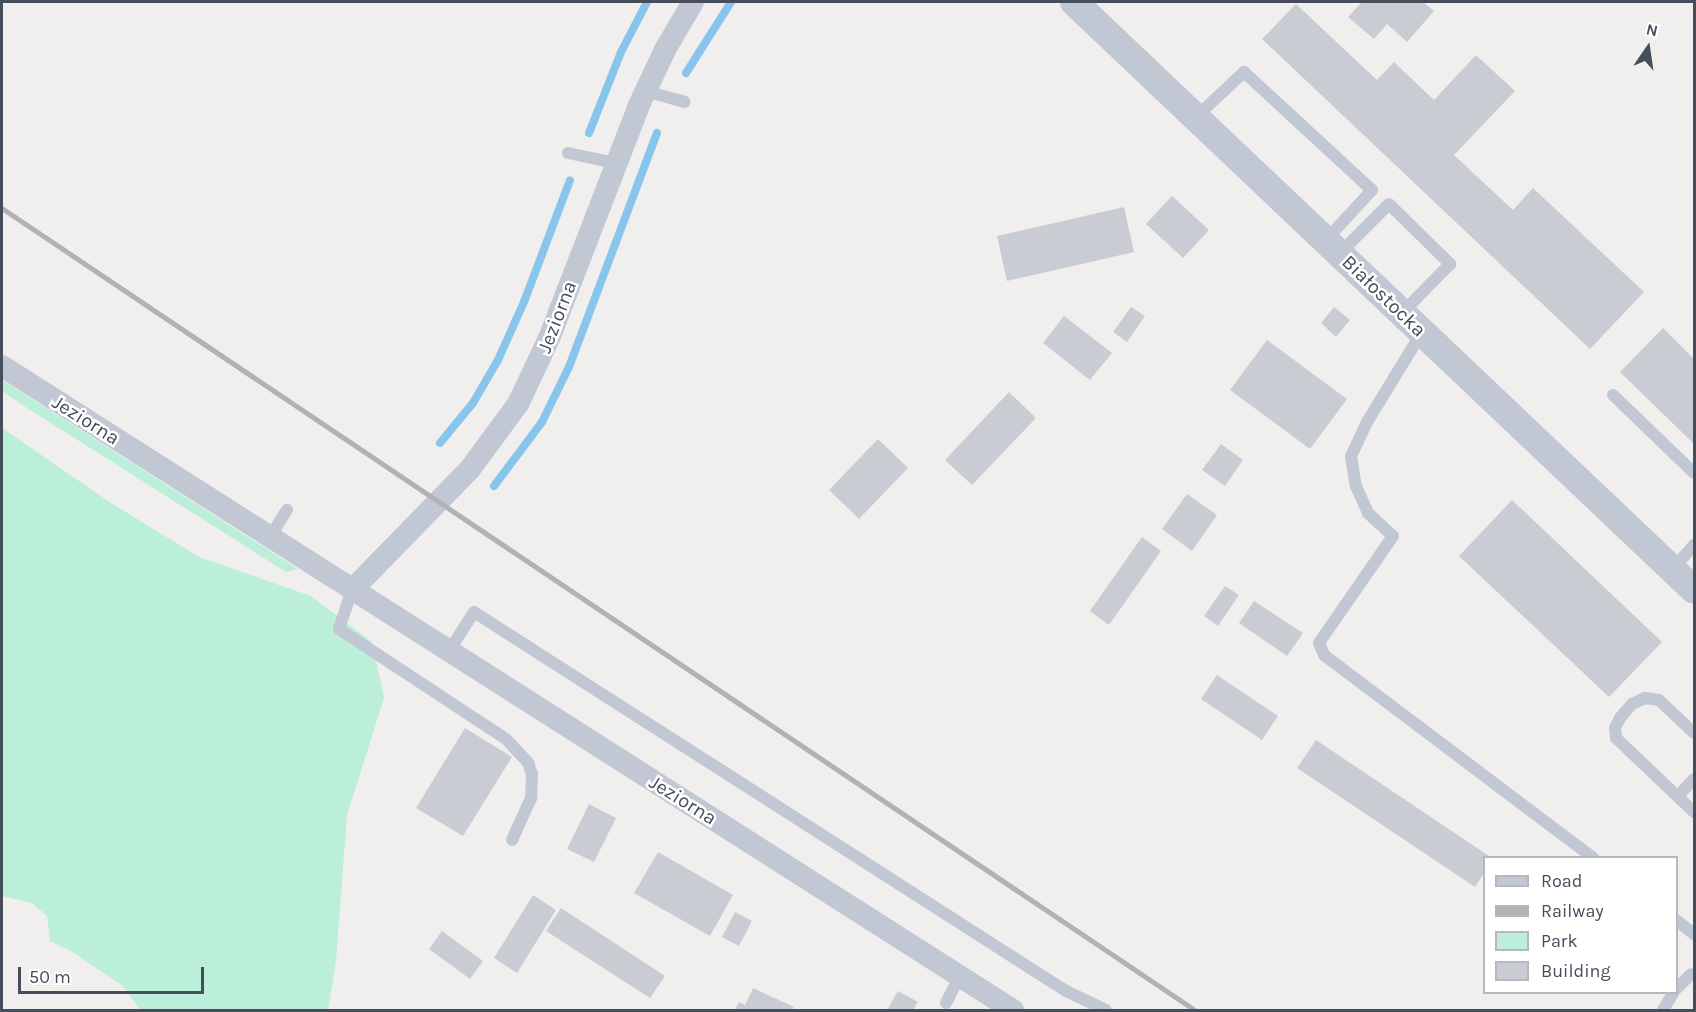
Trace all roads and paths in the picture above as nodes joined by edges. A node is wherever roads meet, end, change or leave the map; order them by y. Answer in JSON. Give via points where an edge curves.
{"nodes":[{"id":1,"x":693,"y":2,"type":"edge"},
{"id":2,"x":1074,"y":2,"type":"edge"},
{"id":3,"x":645,"y":91,"type":"junction"},
{"id":4,"x":685,"y":102,"type":"dead end"},
{"id":5,"x":1196,"y":117,"type":"junction"},
{"id":6,"x":567,"y":153,"type":"dead end"},
{"id":7,"x":616,"y":163,"type":"junction"},
{"id":8,"x":1333,"y":246,"type":"junction"},
{"id":9,"x":1413,"y":322,"type":"junction"},
{"id":10,"x":2,"y":366,"type":"edge"},
{"id":11,"x":1613,"y":395,"type":"dead end"},
{"id":12,"x":1695,"y":473,"type":"edge"},
{"id":13,"x":287,"y":510,"type":"dead end"},
{"id":14,"x":270,"y":537,"type":"junction"},
{"id":15,"x":1695,"y":545,"type":"edge"},
{"id":16,"x":1673,"y":569,"type":"junction"},
{"id":17,"x":352,"y":590,"type":"junction"},
{"id":18,"x":1695,"y":590,"type":"edge"},
{"id":19,"x":449,"y":651,"type":"junction"},
{"id":20,"x":1695,"y":733,"type":"edge"},
{"id":21,"x":1695,"y":779,"type":"edge"},
{"id":22,"x":1678,"y":796,"type":"junction"},
{"id":23,"x":1695,"y":812,"type":"edge"},
{"id":24,"x":512,"y":840,"type":"dead end"},
{"id":25,"x":1590,"y":856,"type":"edge"},
{"id":26,"x":1678,"y":921,"type":"edge"},
{"id":27,"x":1695,"y":934,"type":"edge"},
{"id":28,"x":1693,"y":973,"type":"edge"},
{"id":29,"x":960,"y":976,"type":"junction"},
{"id":30,"x":1678,"y":988,"type":"edge"},
{"id":31,"x":1673,"y":994,"type":"edge"},
{"id":32,"x":946,"y":1003,"type":"dead end"},
{"id":33,"x":1007,"y":1009,"type":"edge"},
{"id":34,"x":1106,"y":1011,"type":"edge"},
{"id":35,"x":1663,"y":1011,"type":"edge"}],
"edges":[{"from":1,"to":3,"type":"street","name":"Jeziorna"},
{"from":2,"to":5,"type":"street","name":"Białostocka"},
{"from":3,"to":4,"type":"lane"},
{"from":3,"to":7,"type":"street","name":"Jeziorna"},
{"from":5,"to":8,"type":"street","name":"Białostocka"},
{"from":5,"to":8,"type":"lane","via":[[1245,72],[1372,190]]},
{"from":6,"to":7,"type":"lane"},
{"from":7,"to":17,"type":"street","name":"Jeziorna","via":[[548,342],[518,404],[470,469]]},
{"from":8,"to":9,"type":"street","name":"Białostocka"},
{"from":8,"to":9,"type":"lane","via":[[1389,204],[1450,264]]},
{"from":9,"to":16,"type":"street","name":"Białostocka"},
{"from":9,"to":25,"type":"lane","via":[[1351,456],[1356,486],[1368,513],[1393,536],[1319,643],[1324,655]]},
{"from":10,"to":14,"type":"street","name":"Jeziorna"},
{"from":11,"to":12,"type":"lane"},
{"from":13,"to":14,"type":"lane"},
{"from":14,"to":17,"type":"street","name":"Jeziorna"},
{"from":15,"to":16,"type":"lane"},
{"from":16,"to":18,"type":"street","name":"Białostocka"},
{"from":17,"to":19,"type":"street","name":"Jeziorna"},
{"from":17,"to":24,"type":"lane","via":[[339,629],[498,733],[519,750],[528,764],[532,774],[531,798]]},
{"from":19,"to":29,"type":"street","name":"Jeziorna"},
{"from":19,"to":34,"type":"lane","via":[[474,612],[1066,991]]},
{"from":20,"to":22,"type":"lane","via":[[1659,700],[1645,698],[1632,704],[1615,728],[1616,738]]},
{"from":21,"to":22,"type":"lane"},
{"from":22,"to":23,"type":"lane"},
{"from":26,"to":27,"type":"lane"},
{"from":28,"to":30,"type":"lane"},
{"from":29,"to":32,"type":"lane"},
{"from":29,"to":33,"type":"street","name":"Jeziorna"},
{"from":31,"to":35,"type":"lane"}]}
